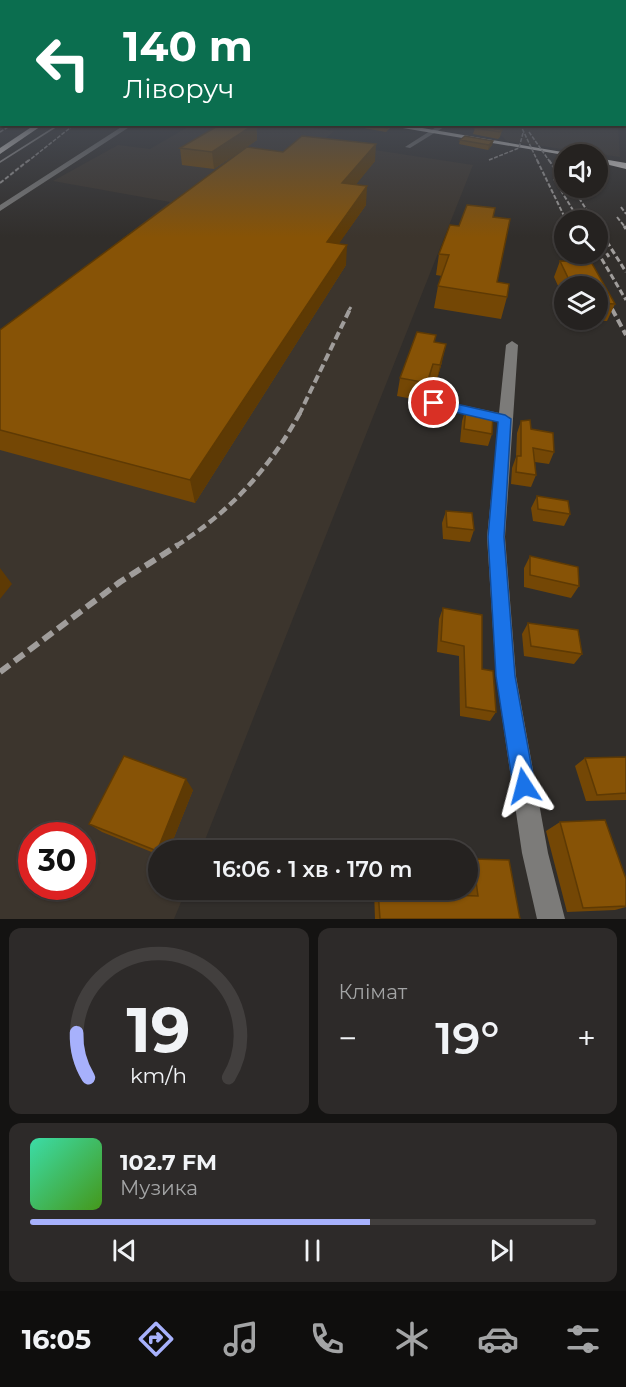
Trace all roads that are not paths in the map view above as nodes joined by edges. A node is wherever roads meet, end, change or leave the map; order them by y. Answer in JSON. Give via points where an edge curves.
{"nodes":[{"id":1,"x":88,"y":151,"type":"edge"},
{"id":2,"x":608,"y":162,"type":"edge"},
{"id":3,"x":626,"y":166,"type":"edge"},
{"id":4,"x":0,"y":209,"type":"edge"},
{"id":5,"x":513,"y":345,"type":"dead end"},
{"id":6,"x":434,"y":403,"type":"dead end"},
{"id":7,"x":505,"y":419,"type":"junction"},
{"id":8,"x":551,"y":919,"type":"edge"}],
"edges":[{"from":1,"to":4,"type":"street"},
{"from":2,"to":3,"type":"highway"},
{"from":5,"to":7,"type":"street"},
{"from":6,"to":7,"type":"street"},
{"from":7,"to":8,"type":"street","via":[[496,537],[506,676],[535,853]]}]}
